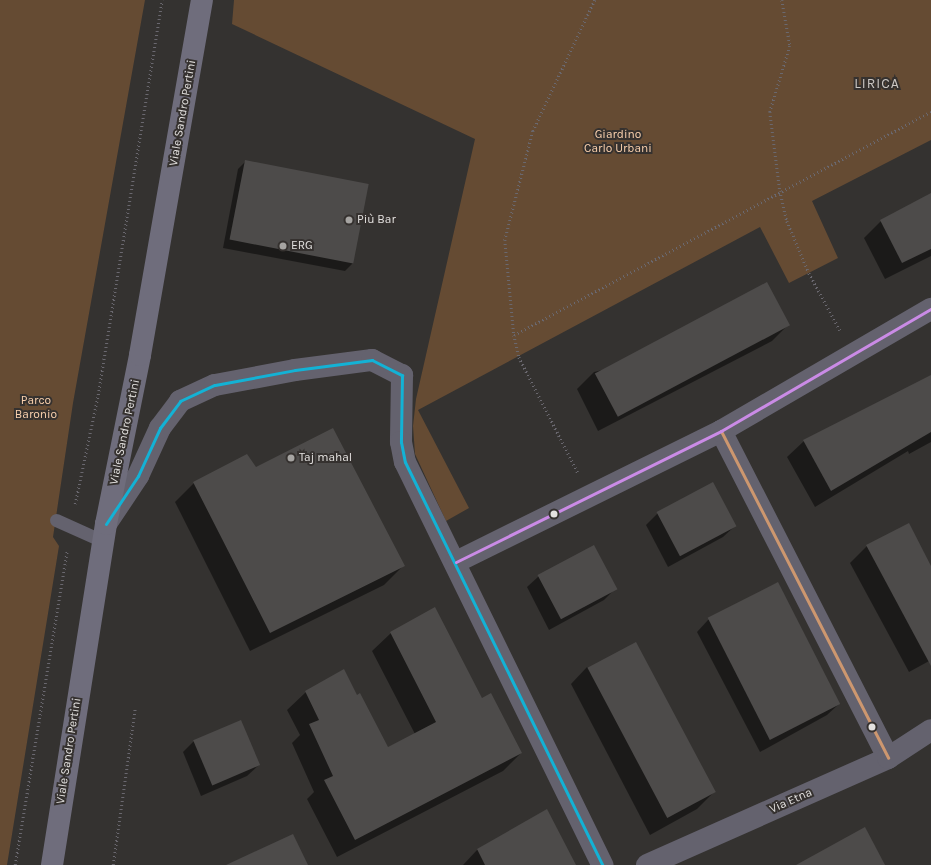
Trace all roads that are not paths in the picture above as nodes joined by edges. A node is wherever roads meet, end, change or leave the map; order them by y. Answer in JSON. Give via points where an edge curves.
{"nodes":[{"id":1,"x":202,"y":0,"type":"edge"},
{"id":2,"x":931,"y":309,"type":"edge"},
{"id":3,"x":721,"y":431,"type":"junction"},
{"id":4,"x":56,"y":520,"type":"dead end"},
{"id":5,"x":105,"y":533,"type":"junction"},
{"id":6,"x":456,"y":562,"type":"junction"},
{"id":7,"x":931,"y":730,"type":"edge"},
{"id":8,"x":888,"y":758,"type":"junction"},
{"id":9,"x":52,"y":865,"type":"edge"},
{"id":10,"x":602,"y":865,"type":"edge"},
{"id":11,"x":647,"y":865,"type":"edge"}],
"edges":[{"from":1,"to":5,"type":"main road","name":"Viale Sandro Pertini","via":[[140,355]]},
{"from":2,"to":3,"type":"street"},
{"from":3,"to":6,"type":"street"},
{"from":3,"to":8,"type":"street"},
{"from":4,"to":5,"type":"lane","via":[[71,527]]},
{"from":5,"to":6,"type":"street","via":[[138,476],[160,428],[180,401],[215,385],[295,370],[372,360],[402,375],[401,442],[405,462]]},
{"from":5,"to":9,"type":"main road","name":"Viale Sandro Pertini"},
{"from":6,"to":10,"type":"street"},
{"from":7,"to":8,"type":"street","name":"Via Etna"},
{"from":8,"to":11,"type":"street","name":"Via Etna"}]}
